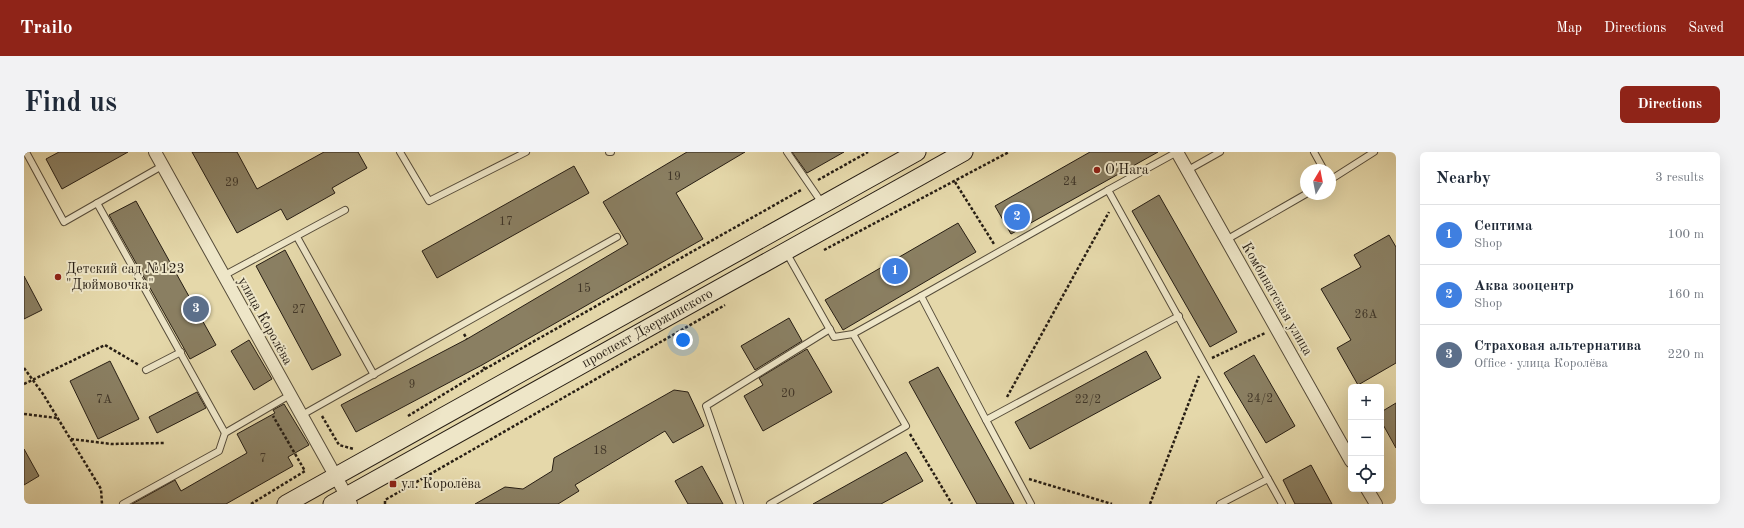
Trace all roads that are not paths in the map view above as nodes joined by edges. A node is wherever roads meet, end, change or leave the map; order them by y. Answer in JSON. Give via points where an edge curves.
{"nodes":[{"id":1,"x":26,"y":152,"type":"edge"},
{"id":2,"x":155,"y":152,"type":"edge"},
{"id":3,"x":400,"y":152,"type":"edge"},
{"id":4,"x":526,"y":152,"type":"edge"},
{"id":5,"x":787,"y":152,"type":"edge"},
{"id":6,"x":917,"y":152,"type":"edge"},
{"id":7,"x":964,"y":152,"type":"edge"},
{"id":8,"x":1177,"y":152,"type":"edge"},
{"id":9,"x":1314,"y":152,"type":"edge"},
{"id":10,"x":1374,"y":152,"type":"edge"},
{"id":11,"x":1217,"y":153,"type":"edge"},
{"id":12,"x":1321,"y":164,"type":"edge"},
{"id":13,"x":162,"y":166,"type":"junction"},
{"id":14,"x":1188,"y":170,"type":"junction"},
{"id":15,"x":1336,"y":176,"type":"edge"},
{"id":16,"x":1108,"y":190,"type":"junction"},
{"id":17,"x":1300,"y":197,"type":"edge"},
{"id":18,"x":97,"y":203,"type":"junction"},
{"id":19,"x":823,"y":204,"type":"junction"},
{"id":20,"x":345,"y":210,"type":"dead end"},
{"id":21,"x":297,"y":237,"type":"junction"},
{"id":22,"x":617,"y":237,"type":"dead end"},
{"id":23,"x":1226,"y":240,"type":"junction"},
{"id":24,"x":785,"y":250,"type":"junction"},
{"id":25,"x":223,"y":276,"type":"junction"},
{"id":26,"x":921,"y":296,"type":"junction"},
{"id":27,"x":1179,"y":316,"type":"junction"},
{"id":28,"x":830,"y":329,"type":"junction"},
{"id":29,"x":853,"y":334,"type":"junction"},
{"id":30,"x":181,"y":352,"type":"junction"},
{"id":31,"x":146,"y":370,"type":"road end"},
{"id":32,"x":374,"y":375,"type":"junction"},
{"id":33,"x":290,"y":395,"type":"junction"},
{"id":34,"x":302,"y":415,"type":"junction"},
{"id":35,"x":986,"y":420,"type":"junction"},
{"id":36,"x":225,"y":432,"type":"junction"},
{"id":37,"x":1349,"y":456,"type":"edge"},
{"id":38,"x":336,"y":477,"type":"junction"},
{"id":39,"x":1268,"y":479,"type":"junction"},
{"id":40,"x":1369,"y":492,"type":"edge"},
{"id":41,"x":343,"y":501,"type":"edge"},
{"id":42,"x":123,"y":504,"type":"edge"},
{"id":43,"x":286,"y":504,"type":"edge"},
{"id":44,"x":740,"y":504,"type":"edge"},
{"id":45,"x":770,"y":504,"type":"edge"},
{"id":46,"x":1031,"y":504,"type":"edge"},
{"id":47,"x":1220,"y":504,"type":"edge"},
{"id":48,"x":1282,"y":504,"type":"edge"},
{"id":49,"x":1376,"y":504,"type":"edge"}],
"edges":[{"from":1,"to":18,"type":"lane","via":[[64,222]]},
{"from":2,"to":13,"type":"street","name":"улица Королёва"},
{"from":3,"to":4,"type":"lane","via":[[429,201]]},
{"from":5,"to":19,"type":"lane"},
{"from":6,"to":19,"type":"main road","name":"проспект Дзержинского"},
{"from":7,"to":24,"type":"main road","name":"проспект Дзержинского"},
{"from":8,"to":14,"type":"street","name":"Комбинатская улица"},
{"from":8,"to":16,"type":"lane"},
{"from":9,"to":12,"type":"lane"},
{"from":10,"to":15,"type":"lane"},
{"from":11,"to":14,"type":"lane"},
{"from":13,"to":18,"type":"lane"},
{"from":13,"to":25,"type":"street","name":"улица Королёва"},
{"from":14,"to":23,"type":"street","name":"Комбинатская улица"},
{"from":16,"to":26,"type":"lane"},
{"from":16,"to":27,"type":"lane"},
{"from":17,"to":23,"type":"lane"},
{"from":18,"to":30,"type":"lane"},
{"from":19,"to":38,"type":"main road","name":"проспект Дзержинского"},
{"from":20,"to":21,"type":"lane"},
{"from":21,"to":25,"type":"lane"},
{"from":21,"to":32,"type":"lane"},
{"from":22,"to":32,"type":"lane"},
{"from":23,"to":37,"type":"street","name":"Комбинатская улица"},
{"from":24,"to":28,"type":"lane"},
{"from":24,"to":41,"type":"main road","name":"проспект Дзержинского"},
{"from":25,"to":33,"type":"street","name":"улица Королёва"},
{"from":26,"to":29,"type":"lane"},
{"from":26,"to":35,"type":"lane"},
{"from":27,"to":35,"type":"lane"},
{"from":27,"to":39,"type":"lane"},
{"from":28,"to":29,"type":"lane","via":[[834,337]]},
{"from":28,"to":44,"type":"lane","via":[[706,406]]},
{"from":29,"to":45,"type":"lane","via":[[906,426]]},
{"from":30,"to":31,"type":"lane"},
{"from":30,"to":36,"type":"lane"},
{"from":32,"to":34,"type":"lane"},
{"from":33,"to":34,"type":"street","name":"улица Королёва"},
{"from":33,"to":36,"type":"lane"},
{"from":34,"to":38,"type":"street","name":"улица Королёва"},
{"from":35,"to":46,"type":"lane"},
{"from":36,"to":42,"type":"lane","via":[[219,451]]},
{"from":38,"to":41,"type":"street","name":"улица Королёва"},
{"from":38,"to":43,"type":"main road","name":"проспект Дзержинского"},
{"from":39,"to":47,"type":"lane"},
{"from":39,"to":48,"type":"lane"},
{"from":40,"to":49,"type":"street"}]}
